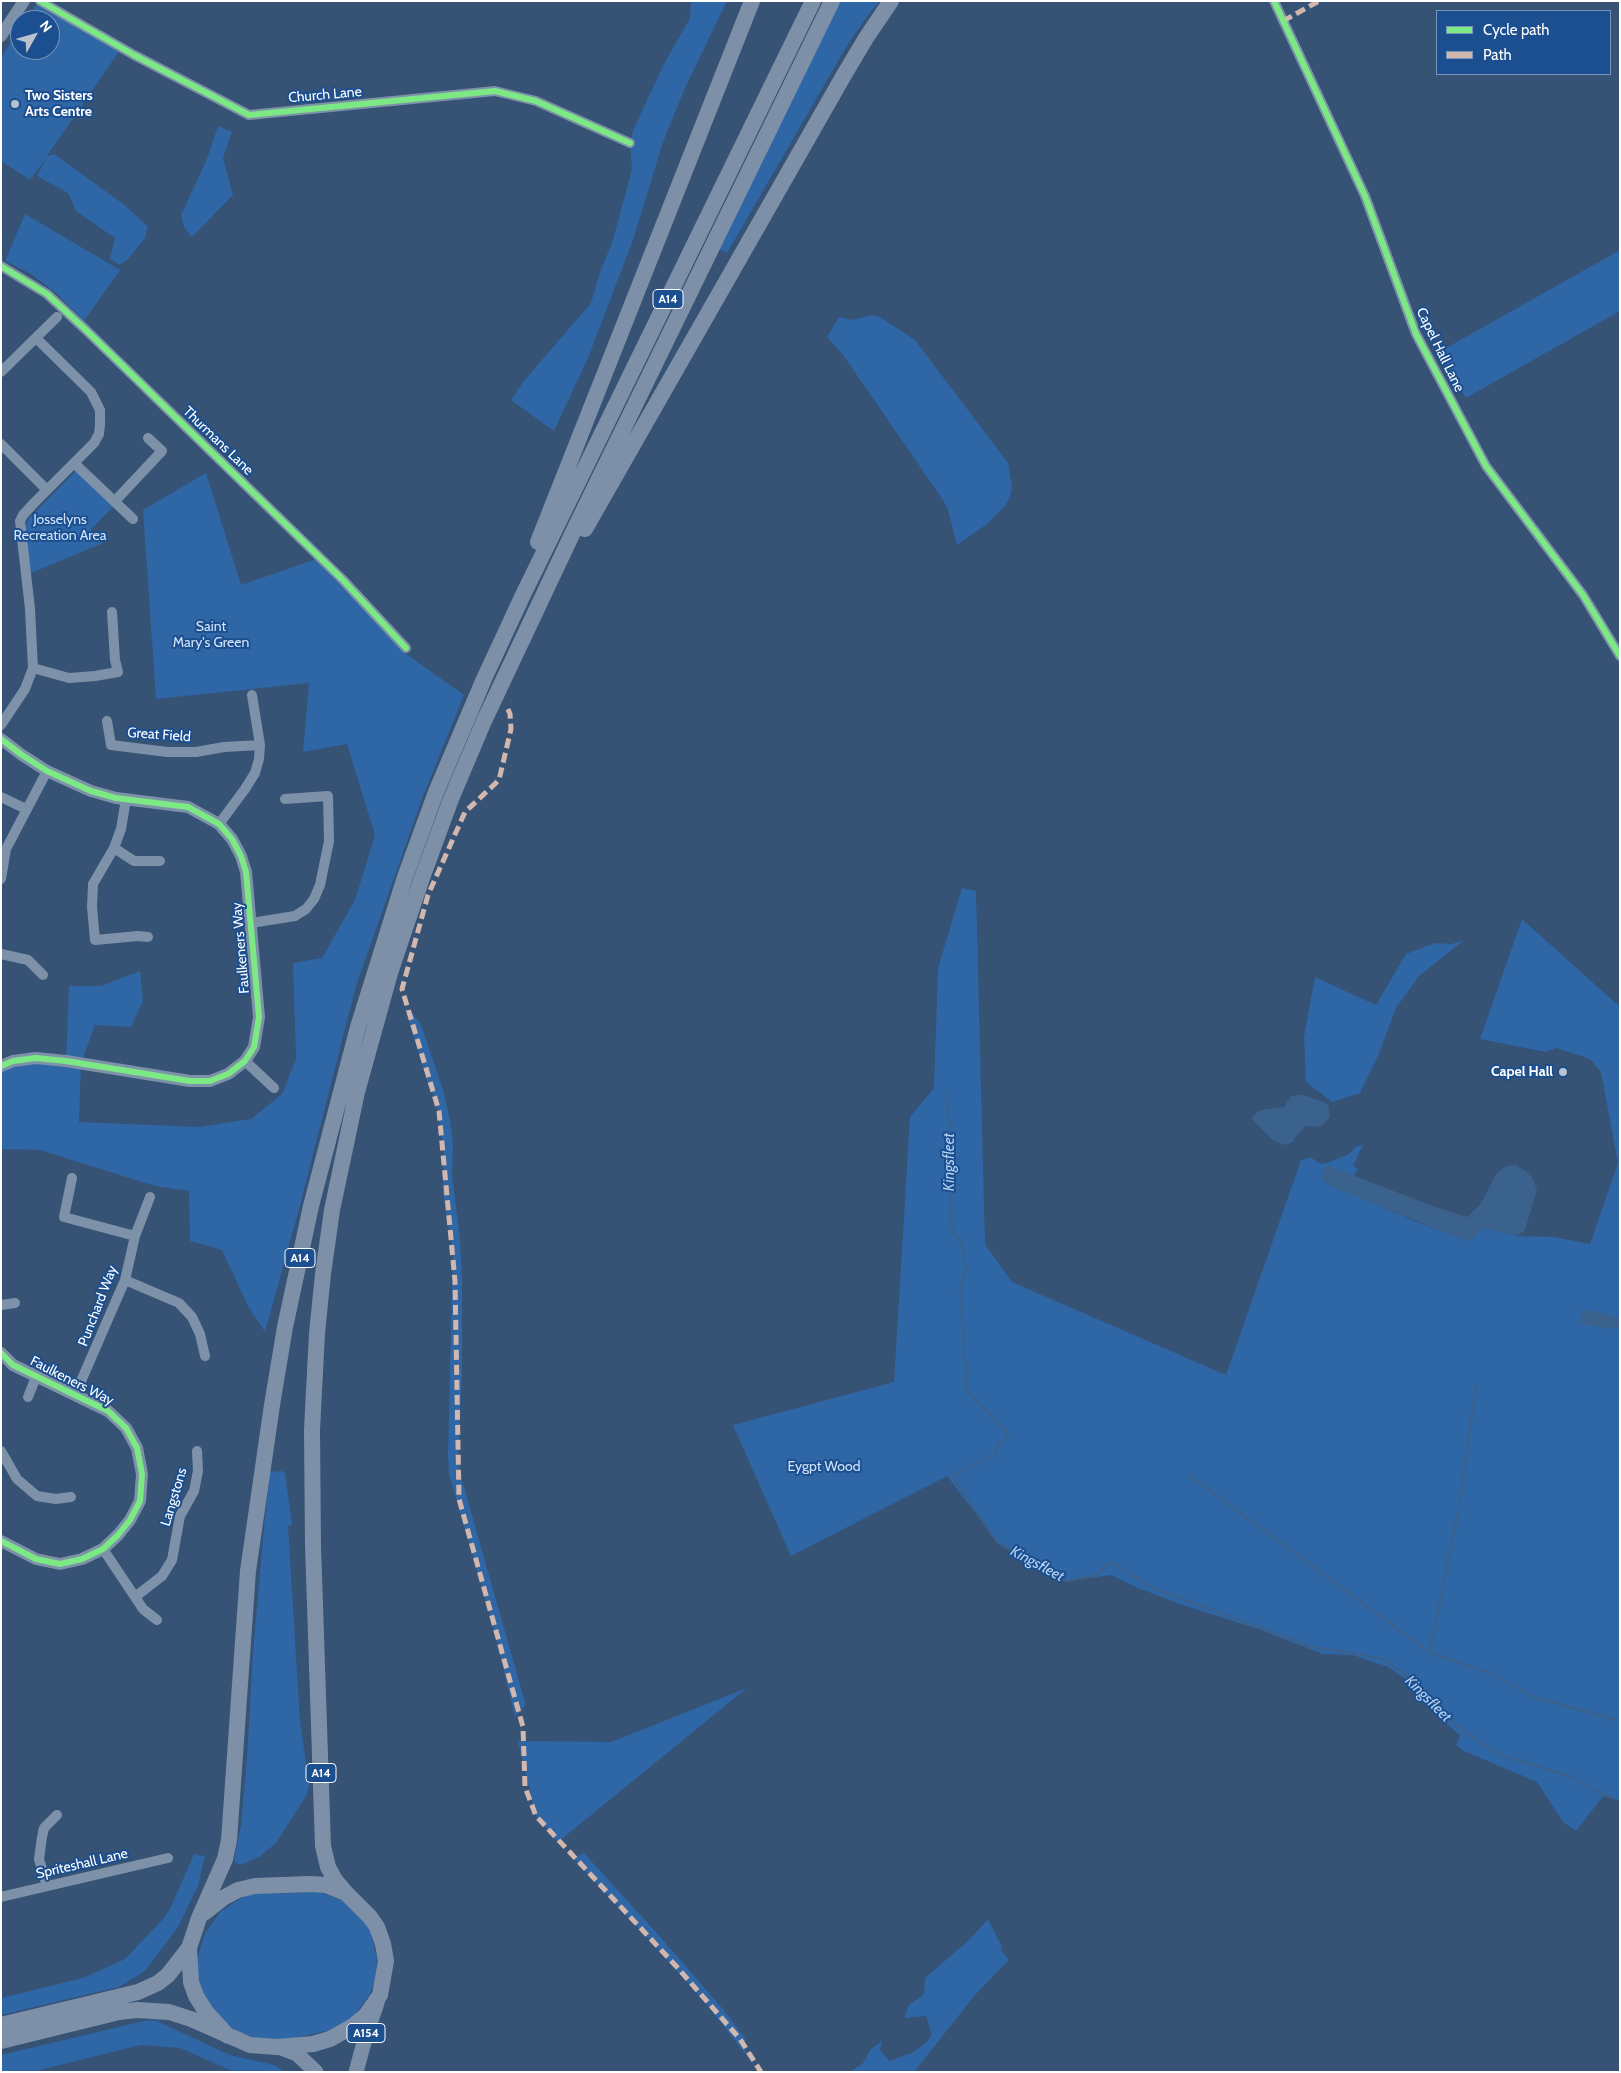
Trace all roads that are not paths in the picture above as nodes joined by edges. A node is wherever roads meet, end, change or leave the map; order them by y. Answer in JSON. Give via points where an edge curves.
{"nodes":[{"id":1,"x":24,"y":1,"type":"edge"},
{"id":2,"x":40,"y":1,"type":"edge"},
{"id":3,"x":752,"y":1,"type":"edge"},
{"id":4,"x":813,"y":1,"type":"edge"},
{"id":5,"x":832,"y":1,"type":"edge"},
{"id":6,"x":891,"y":1,"type":"edge"},
{"id":7,"x":1274,"y":1,"type":"edge"},
{"id":8,"x":1,"y":36,"type":"edge"},
{"id":9,"x":630,"y":143,"type":"dead end"},
{"id":10,"x":1,"y":266,"type":"edge"},
{"id":11,"x":57,"y":317,"type":"dead end"},
{"id":12,"x":36,"y":338,"type":"junction"},
{"id":13,"x":1,"y":372,"type":"edge"},
{"id":14,"x":148,"y":438,"type":"dead end"},
{"id":15,"x":1,"y":444,"type":"edge"},
{"id":16,"x":75,"y":464,"type":"junction"},
{"id":17,"x":47,"y":490,"type":"junction"},
{"id":18,"x":114,"y":502,"type":"junction"},
{"id":19,"x":133,"y":519,"type":"dead end"},
{"id":20,"x":560,"y":562,"type":"junction"},
{"id":21,"x":522,"y":597,"type":"junction"},
{"id":22,"x":112,"y":612,"type":"dead end"},
{"id":23,"x":406,"y":648,"type":"dead end"},
{"id":24,"x":1620,"y":656,"type":"edge"},
{"id":25,"x":33,"y":668,"type":"junction"},
{"id":26,"x":252,"y":695,"type":"dead end"},
{"id":27,"x":476,"y":718,"type":"junction"},
{"id":28,"x":107,"y":721,"type":"dead end"},
{"id":29,"x":1,"y":725,"type":"edge"},
{"id":30,"x":1,"y":739,"type":"edge"},
{"id":31,"x":260,"y":745,"type":"junction"},
{"id":32,"x":47,"y":771,"type":"junction"},
{"id":33,"x":1,"y":797,"type":"edge"},
{"id":34,"x":126,"y":799,"type":"junction"},
{"id":35,"x":285,"y":800,"type":"dead end"},
{"id":36,"x":26,"y":809,"type":"junction"},
{"id":37,"x":219,"y":824,"type":"junction"},
{"id":38,"x":114,"y":848,"type":"junction"},
{"id":39,"x":160,"y":861,"type":"dead end"},
{"id":40,"x":1,"y":879,"type":"edge"},
{"id":41,"x":251,"y":923,"type":"junction"},
{"id":42,"x":148,"y":937,"type":"dead end"},
{"id":43,"x":1,"y":954,"type":"edge"},
{"id":44,"x":43,"y":975,"type":"dead end"},
{"id":45,"x":245,"y":1061,"type":"junction"},
{"id":46,"x":1,"y":1066,"type":"edge"},
{"id":47,"x":274,"y":1088,"type":"dead end"},
{"id":48,"x":72,"y":1178,"type":"dead end"},
{"id":49,"x":150,"y":1197,"type":"dead end"},
{"id":50,"x":135,"y":1236,"type":"junction"},
{"id":51,"x":125,"y":1280,"type":"junction"},
{"id":52,"x":15,"y":1303,"type":"dead end"},
{"id":53,"x":1,"y":1305,"type":"edge"},
{"id":54,"x":1,"y":1353,"type":"edge"},
{"id":55,"x":205,"y":1356,"type":"dead end"},
{"id":56,"x":36,"y":1377,"type":"junction"},
{"id":57,"x":75,"y":1395,"type":"junction"},
{"id":58,"x":28,"y":1398,"type":"dead end"},
{"id":59,"x":197,"y":1450,"type":"dead end"},
{"id":60,"x":1,"y":1451,"type":"edge"},
{"id":61,"x":70,"y":1498,"type":"dead end"},
{"id":62,"x":1,"y":1541,"type":"edge"},
{"id":63,"x":103,"y":1549,"type":"junction"},
{"id":64,"x":135,"y":1597,"type":"junction"},
{"id":65,"x":157,"y":1620,"type":"dead end"},
{"id":66,"x":57,"y":1815,"type":"dead end"},
{"id":67,"x":168,"y":1858,"type":"dead end"},
{"id":68,"x":47,"y":1886,"type":"junction"},
{"id":69,"x":346,"y":1893,"type":"junction"},
{"id":70,"x":1,"y":1897,"type":"edge"},
{"id":71,"x":199,"y":1918,"type":"junction"},
{"id":72,"x":189,"y":1948,"type":"junction"},
{"id":73,"x":380,"y":1995,"type":"junction"},
{"id":74,"x":1,"y":2025,"type":"edge"},
{"id":75,"x":228,"y":2036,"type":"junction"},
{"id":76,"x":1,"y":2041,"type":"edge"},
{"id":77,"x":277,"y":2047,"type":"junction"},
{"id":78,"x":316,"y":2072,"type":"edge"},
{"id":79,"x":356,"y":2072,"type":"edge"}],
"edges":[{"from":1,"to":8,"type":"street"},
{"from":2,"to":9,"type":"street","name":"Church Lane","via":[[249,115],[495,91],[536,100]]},
{"from":3,"to":21,"type":"highway","number":"A14","via":[[530,563]]},
{"from":4,"to":21,"type":"highway","number":"A14"},
{"from":5,"to":20,"type":"highway","number":"A14"},
{"from":6,"to":20,"type":"highway","number":"A14","via":[[844,75],[584,532]]},
{"from":7,"to":24,"type":"street","name":"Capel Hall Lane","via":[[1365,196],[1416,334],[1486,466],[1583,595]]},
{"from":10,"to":23,"type":"street","name":"Thurmans Lane","via":[[47,294],[86,330],[341,578]]},
{"from":11,"to":12,"type":"street"},
{"from":12,"to":13,"type":"street"},
{"from":12,"to":16,"type":"street","via":[[91,392],[100,410],[100,434]]},
{"from":14,"to":18,"type":"street","via":[[162,451]]},
{"from":15,"to":17,"type":"street"},
{"from":16,"to":17,"type":"street"},
{"from":16,"to":18,"type":"street"},
{"from":17,"to":25,"type":"street","via":[[20,521],[32,628]]},
{"from":18,"to":19,"type":"street"},
{"from":20,"to":27,"type":"highway","number":"A14","via":[[497,690]]},
{"from":21,"to":27,"type":"highway","number":"A14","via":[[484,679]]},
{"from":22,"to":25,"type":"street","via":[[118,672],[69,678]]},
{"from":25,"to":29,"type":"street","via":[[25,689]]},
{"from":26,"to":31,"type":"street"},
{"from":27,"to":69,"type":"highway","number":"A14","via":[[385,990],[342,1156],[322,1274],[312,1430],[323,1846],[328,1867]]},
{"from":27,"to":71,"type":"highway","number":"A14","via":[[430,809],[375,969],[310,1214],[283,1337],[249,1562],[238,1686],[232,1823],[225,1859]]},
{"from":28,"to":31,"type":"street","name":"Great Field","via":[[111,745],[196,752]]},
{"from":30,"to":32,"type":"street","name":"Faulkeners Way"},
{"from":31,"to":37,"type":"street","via":[[255,773]]},
{"from":32,"to":34,"type":"street","name":"Faulkeners Way","via":[[92,791]]},
{"from":32,"to":36,"type":"street"},
{"from":33,"to":36,"type":"street"},
{"from":34,"to":37,"type":"street","name":"Faulkeners Way","via":[[188,807]]},
{"from":34,"to":38,"type":"street","via":[[122,829]]},
{"from":35,"to":41,"type":"street","via":[[328,796],[328,841],[320,885],[306,909],[295,916]]},
{"from":36,"to":40,"type":"street","via":[[6,849]]},
{"from":37,"to":41,"type":"street","name":"Faulkeners Way","via":[[241,856],[246,872]]},
{"from":38,"to":39,"type":"street","via":[[134,861]]},
{"from":38,"to":42,"type":"street","via":[[93,884],[95,940]]},
{"from":41,"to":45,"type":"street","name":"Faulkeners Way","via":[[259,1017],[254,1047]]},
{"from":43,"to":44,"type":"street","via":[[28,960]]},
{"from":45,"to":46,"type":"street","name":"Faulkeners Way","via":[[210,1082],[36,1058]]},
{"from":45,"to":47,"type":"street"},
{"from":48,"to":50,"type":"street","via":[[64,1217]]},
{"from":49,"to":50,"type":"street","name":"Punchard Way"},
{"from":50,"to":51,"type":"street","name":"Punchard Way"},
{"from":51,"to":55,"type":"street","via":[[179,1303],[192,1317]]},
{"from":51,"to":57,"type":"street","name":"Punchard Way"},
{"from":52,"to":53,"type":"street"},
{"from":54,"to":56,"type":"street","name":"Faulkeners Way","via":[[13,1365]]},
{"from":56,"to":57,"type":"street","name":"Faulkeners Way"},
{"from":56,"to":58,"type":"street"},
{"from":57,"to":63,"type":"street","name":"Faulkeners Way","via":[[108,1411],[126,1428],[137,1448],[142,1474],[140,1501],[130,1520]]},
{"from":59,"to":64,"type":"street","name":"Langstons","via":[[198,1471],[194,1490],[180,1516],[172,1560],[162,1576]]},
{"from":60,"to":61,"type":"street","via":[[17,1480],[37,1496],[56,1500]]},
{"from":62,"to":63,"type":"street","name":"Faulkeners Way","via":[[36,1559],[60,1564],[82,1559]]},
{"from":63,"to":64,"type":"street"},
{"from":64,"to":65,"type":"street","via":[[143,1609]]},
{"from":66,"to":68,"type":"street","via":[[44,1828],[39,1859]]},
{"from":67,"to":68,"type":"street","name":"Spriteshall Lane"},
{"from":68,"to":70,"type":"street","name":"Spriteshall Lane"},
{"from":69,"to":71,"type":"highway","via":[[310,1884],[255,1886],[223,1898]]},
{"from":69,"to":73,"type":"highway","via":[[370,1917],[383,1944],[386,1961]]},
{"from":71,"to":72,"type":"highway"},
{"from":72,"to":74,"type":"highway","via":[[168,1975],[138,1992]]},
{"from":72,"to":75,"type":"highway","via":[[190,1982],[196,1996]]},
{"from":73,"to":77,"type":"highway","via":[[366,2015],[340,2034],[313,2044]]},
{"from":73,"to":79,"type":"main road","number":"A154"},
{"from":75,"to":76,"type":"highway","via":[[169,2012],[138,2010]]},
{"from":75,"to":77,"type":"highway","via":[[250,2045]]},
{"from":77,"to":78,"type":"main road","via":[[297,2054]]}]}
